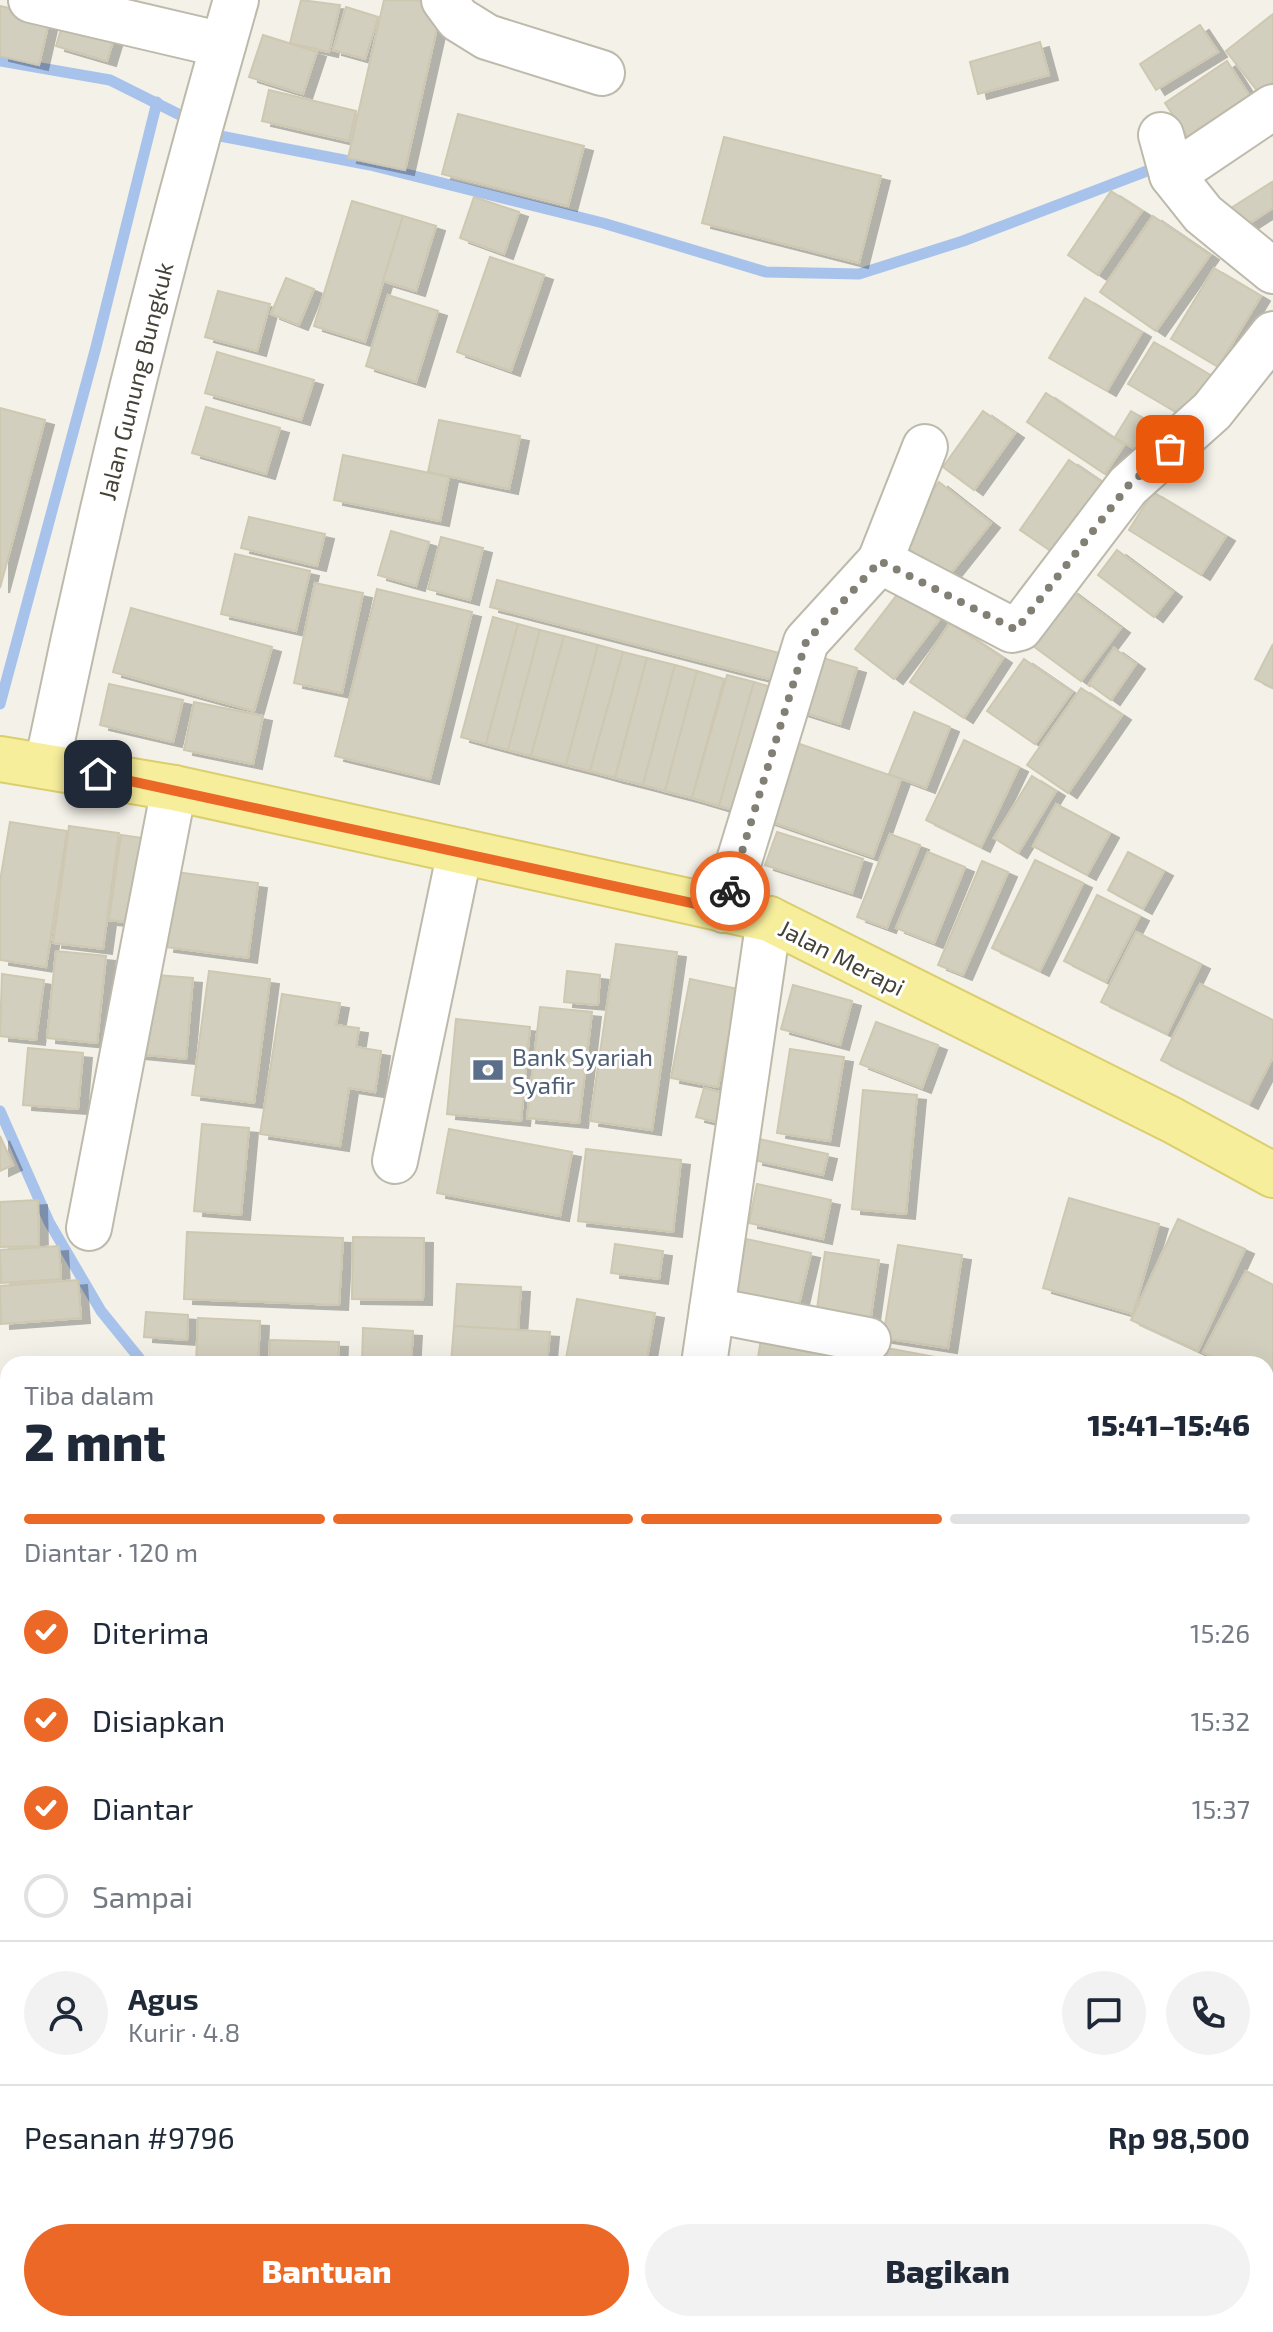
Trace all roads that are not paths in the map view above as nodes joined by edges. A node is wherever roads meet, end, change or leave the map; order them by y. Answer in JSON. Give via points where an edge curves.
{"nodes":[{"id":1,"x":31,"y":0,"type":"edge"},
{"id":2,"x":236,"y":0,"type":"edge"},
{"id":3,"x":444,"y":0,"type":"edge"},
{"id":4,"x":223,"y":45,"type":"junction"},
{"id":5,"x":602,"y":73,"type":"dead end"},
{"id":6,"x":1273,"y":107,"type":"edge"},
{"id":7,"x":1273,"y":271,"type":"edge"},
{"id":8,"x":1273,"y":334,"type":"edge"},
{"id":9,"x":925,"y":447,"type":"dead end"},
{"id":10,"x":880,"y":561,"type":"junction"},
{"id":11,"x":19,"y":762,"type":"edge"},
{"id":12,"x":174,"y":788,"type":"junction"},
{"id":13,"x":460,"y":851,"type":"junction"},
{"id":14,"x":724,"y":910,"type":"junction"},
{"id":15,"x":769,"y":919,"type":"junction"},
{"id":16,"x":395,"y":1161,"type":"dead end"},
{"id":17,"x":1273,"y":1175,"type":"edge"},
{"id":18,"x":89,"y":1228,"type":"dead end"},
{"id":19,"x":712,"y":1310,"type":"junction"},
{"id":20,"x":868,"y":1340,"type":"dead end"},
{"id":21,"x":705,"y":1356,"type":"edge"}],
"edges":[{"from":1,"to":4,"type":"street"},
{"from":2,"to":4,"type":"street","name":"Jalan Gunung Bungkuk"},
{"from":3,"to":5,"type":"street","via":[[458,19],[487,37]]},
{"from":4,"to":11,"type":"street","name":"Jalan Gunung Bungkuk","via":[[85,581]]},
{"from":6,"to":7,"type":"street","via":[[1168,159],[1203,214]]},
{"from":8,"to":10,"type":"street","via":[[1212,411],[1128,486],[1020,628],[1012,630]]},
{"from":9,"to":10,"type":"street"},
{"from":10,"to":14,"type":"street","via":[[806,642]]},
{"from":11,"to":12,"type":"main road","name":"Jalan Merapi"},
{"from":12,"to":13,"type":"main road","name":"Jalan Merapi"},
{"from":12,"to":18,"type":"street"},
{"from":13,"to":14,"type":"main road","name":"Jalan Merapi"},
{"from":13,"to":16,"type":"street"},
{"from":14,"to":15,"type":"main road","name":"Jalan Merapi"},
{"from":15,"to":17,"type":"main road","name":"Jalan Merapi"},
{"from":15,"to":19,"type":"street"},
{"from":19,"to":20,"type":"street"},
{"from":19,"to":21,"type":"street"}]}
